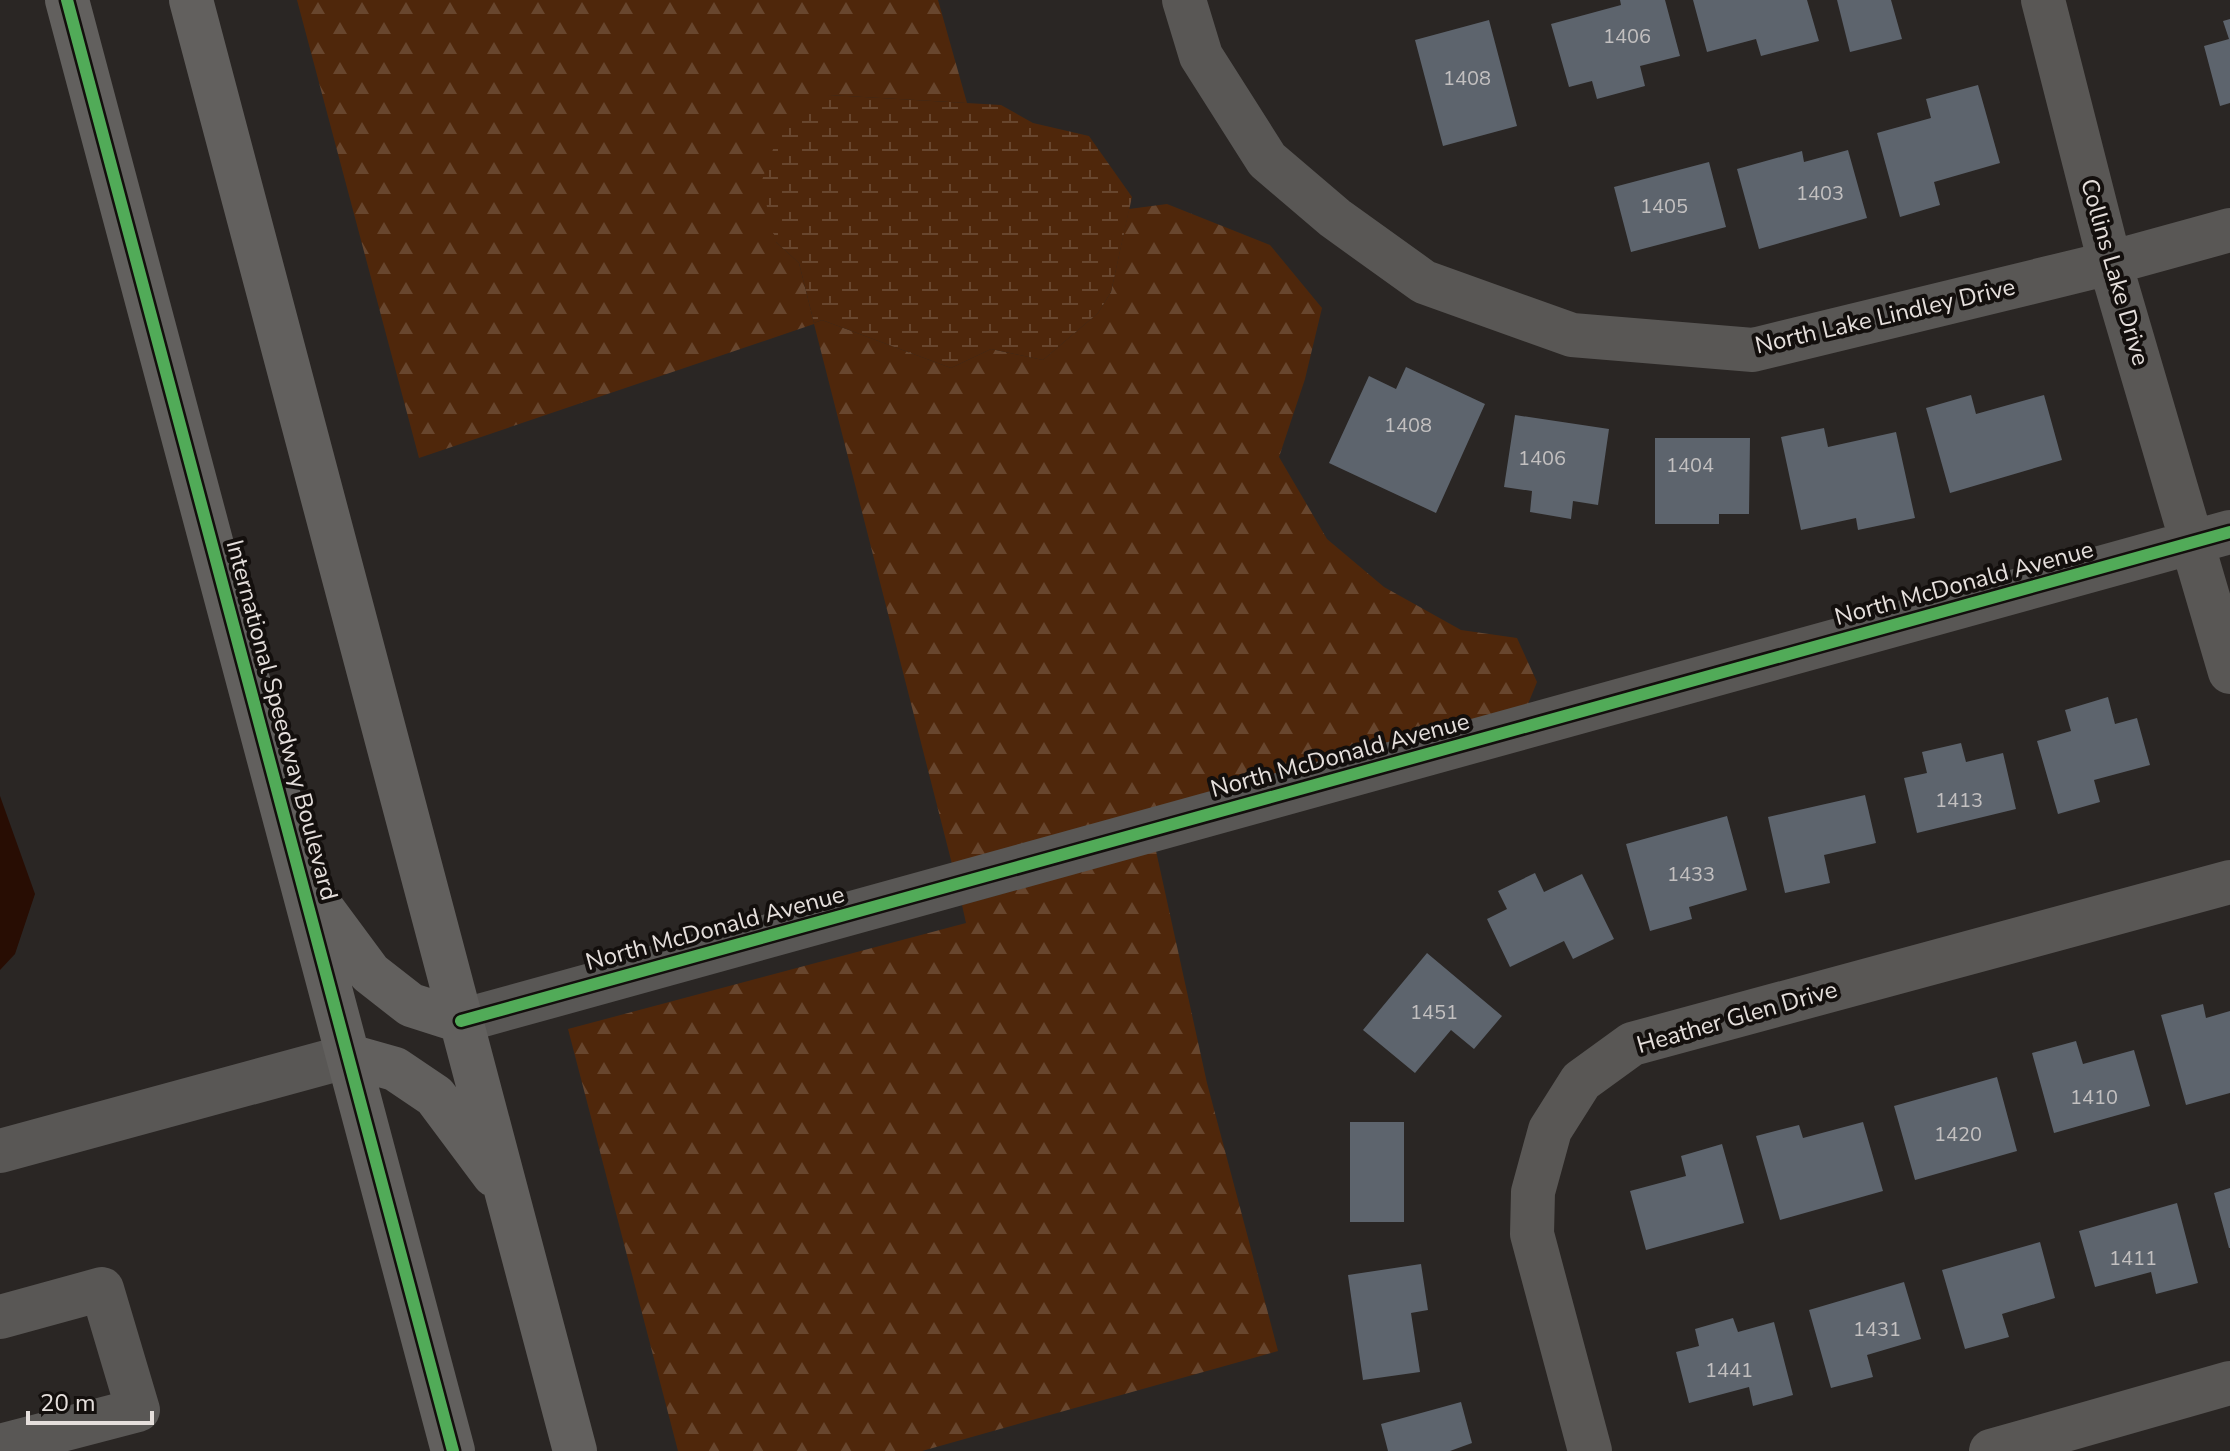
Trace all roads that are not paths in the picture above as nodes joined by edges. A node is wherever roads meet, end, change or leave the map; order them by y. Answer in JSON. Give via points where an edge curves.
{"nodes":[{"id":1,"x":67,"y":0,"type":"edge"},
{"id":2,"x":191,"y":0,"type":"edge"},
{"id":3,"x":2043,"y":0,"type":"edge"},
{"id":4,"x":1196,"y":3,"type":"edge"},
{"id":5,"x":2230,"y":230,"type":"edge"},
{"id":6,"x":2110,"y":263,"type":"junction"},
{"id":7,"x":2212,"y":537,"type":"edge"},
{"id":8,"x":2230,"y":672,"type":"edge"},
{"id":9,"x":303,"y":882,"type":"junction"},
{"id":10,"x":2230,"y":882,"type":"edge"},
{"id":11,"x":461,"y":1021,"type":"junction"},
{"id":12,"x":349,"y":1056,"type":"junction"},
{"id":13,"x":0,"y":1151,"type":"edge"},
{"id":14,"x":507,"y":1193,"type":"junction"},
{"id":15,"x":0,"y":1317,"type":"edge"},
{"id":16,"x":2230,"y":1383,"type":"edge"},
{"id":17,"x":0,"y":1446,"type":"edge"},
{"id":18,"x":453,"y":1451,"type":"edge"},
{"id":19,"x":575,"y":1451,"type":"edge"},
{"id":20,"x":1590,"y":1451,"type":"edge"},
{"id":21,"x":1991,"y":1451,"type":"edge"}],
"edges":[{"from":1,"to":9,"type":"main road","name":"International Speedway Boulevard"},
{"from":2,"to":11,"type":"main road"},
{"from":3,"to":6,"type":"street","name":"Collins Lake Drive"},
{"from":4,"to":6,"type":"street","name":"North Lake Lindley Drive","via":[[1201,56],[1267,160],[1335,218],[1424,282],[1572,335],[1753,350]]},
{"from":5,"to":6,"type":"street","name":"North Lake Lindley Drive"},
{"from":6,"to":7,"type":"street","name":"Collins Lake Drive"},
{"from":7,"to":8,"type":"street","name":"Collins Lake Drive"},
{"from":7,"to":11,"type":"street","name":"North McDonald Avenue"},
{"from":9,"to":11,"type":"main road","via":[[370,973],[411,1005]]},
{"from":9,"to":12,"type":"main road","name":"International Speedway Boulevard"},
{"from":10,"to":20,"type":"street","name":"Heather Glen Drive","via":[[1632,1044],[1581,1081],[1550,1130],[1533,1192],[1532,1234]]},
{"from":11,"to":14,"type":"main road"},
{"from":12,"to":13,"type":"street"},
{"from":12,"to":14,"type":"main road","via":[[395,1069],[435,1096]]},
{"from":12,"to":18,"type":"main road","name":"International Speedway Boulevard"},
{"from":14,"to":19,"type":"main road"},
{"from":15,"to":17,"type":"street","via":[[102,1289],[138,1410]]},
{"from":16,"to":21,"type":"street"}]}
